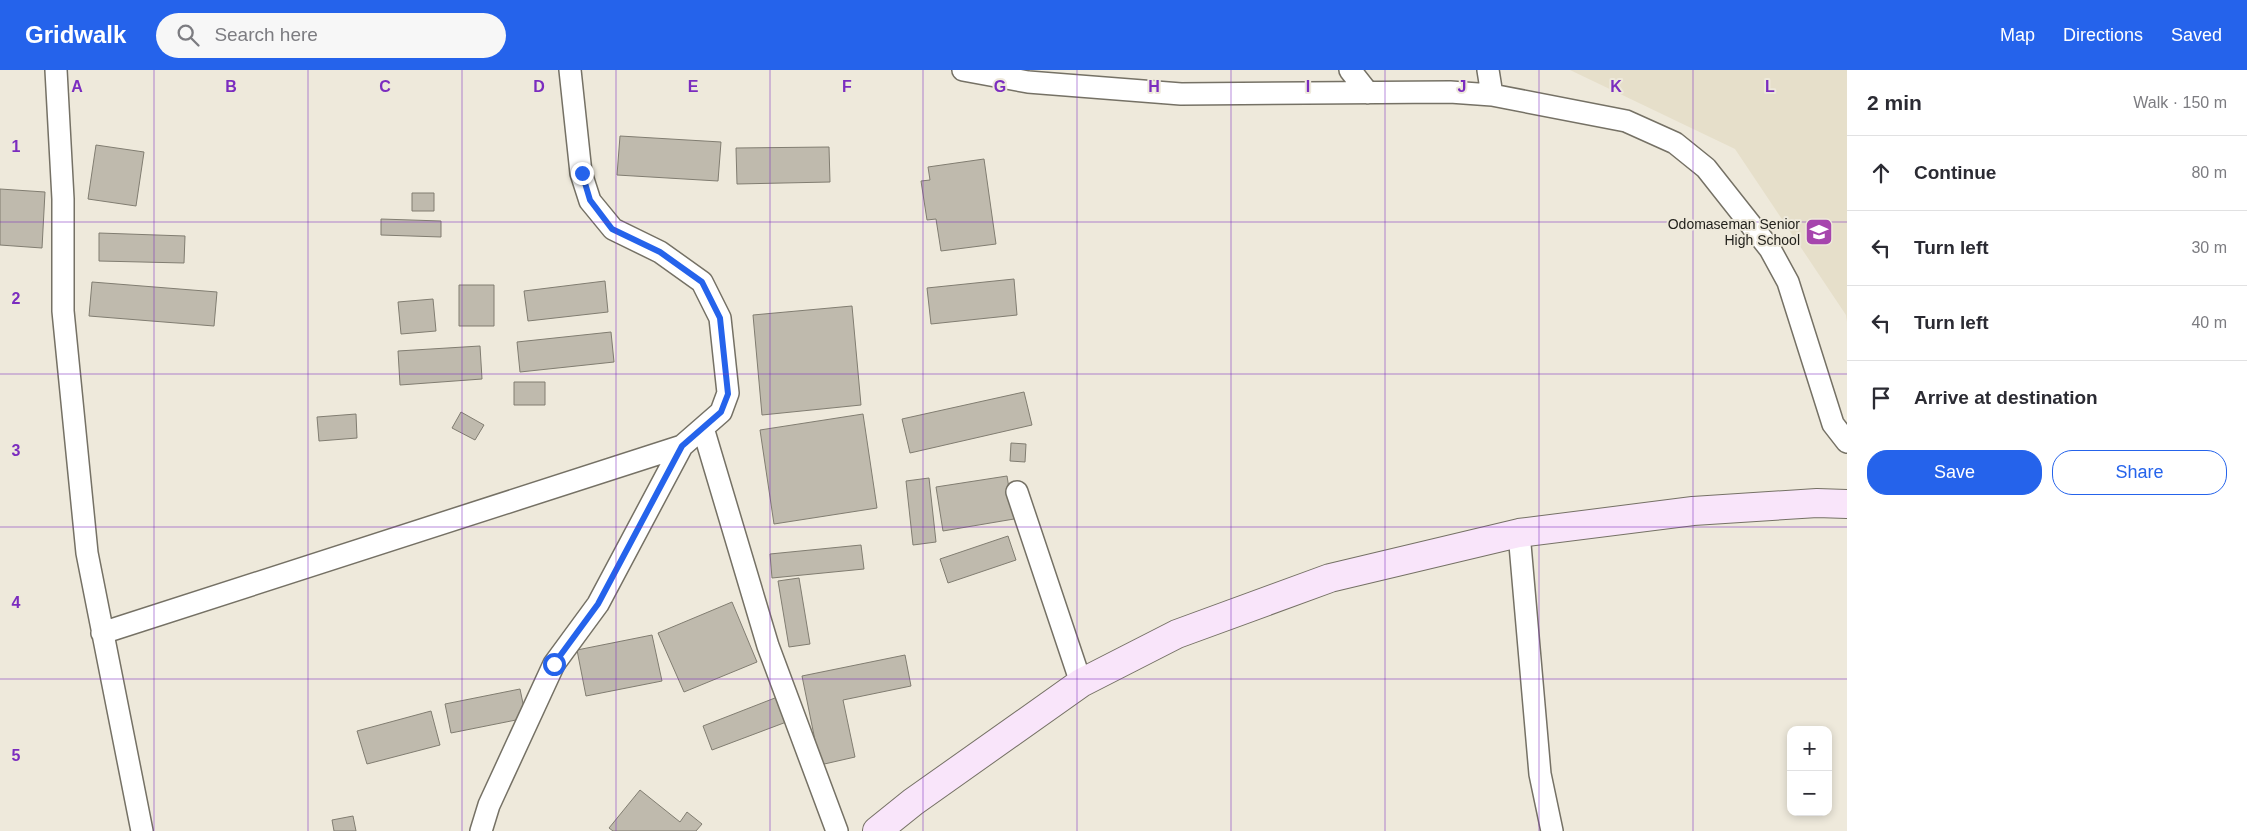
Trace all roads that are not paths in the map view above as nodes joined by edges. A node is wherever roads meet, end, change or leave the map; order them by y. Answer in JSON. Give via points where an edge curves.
{"nodes":[{"id":1,"x":56,"y":70,"type":"edge"},
{"id":2,"x":570,"y":70,"type":"edge"},
{"id":3,"x":963,"y":70,"type":"edge"},
{"id":4,"x":1350,"y":70,"type":"edge"},
{"id":5,"x":1488,"y":70,"type":"edge"},
{"id":6,"x":1368,"y":93,"type":"junction"},
{"id":7,"x":1492,"y":95,"type":"junction"},
{"id":8,"x":702,"y":428,"type":"junction"},
{"id":9,"x":1847,"y":442,"type":"edge"},
{"id":10,"x":682,"y":446,"type":"junction"},
{"id":11,"x":1017,"y":492,"type":"dead end"},
{"id":12,"x":1847,"y":504,"type":"edge"},
{"id":13,"x":1520,"y":533,"type":"junction"},
{"id":14,"x":102,"y":633,"type":"junction"},
{"id":15,"x":1081,"y":683,"type":"junction"},
{"id":16,"x":142,"y":831,"type":"edge"},
{"id":17,"x":481,"y":831,"type":"edge"},
{"id":18,"x":837,"y":831,"type":"edge"},
{"id":19,"x":877,"y":831,"type":"edge"},
{"id":20,"x":1552,"y":831,"type":"edge"}],
"edges":[{"from":1,"to":14,"type":"street","via":[[63,199],[63,311],[87,553]]},
{"from":2,"to":8,"type":"street","via":[[582,173],[590,200],[612,229],[660,252],[702,282],[720,318],[728,394],[721,412]]},
{"from":3,"to":6,"type":"street","via":[[1028,82],[1181,94]]},
{"from":4,"to":6,"type":"street"},
{"from":5,"to":7,"type":"street"},
{"from":6,"to":7,"type":"street"},
{"from":7,"to":9,"type":"street","via":[[1626,121],[1675,143],[1706,168],[1770,249],[1788,282],[1830,417]]},
{"from":8,"to":10,"type":"street"},
{"from":8,"to":18,"type":"street","via":[[768,646]]},
{"from":10,"to":14,"type":"street"},
{"from":10,"to":17,"type":"street","via":[[598,604],[554,664],[489,805]]},
{"from":11,"to":15,"type":"street"},
{"from":12,"to":13,"type":"main road","via":[[1693,511]]},
{"from":13,"to":15,"type":"main road","via":[[1330,578],[1177,634]]},
{"from":13,"to":20,"type":"street","via":[[1540,774]]},
{"from":14,"to":16,"type":"street"},
{"from":15,"to":19,"type":"main road"}]}
